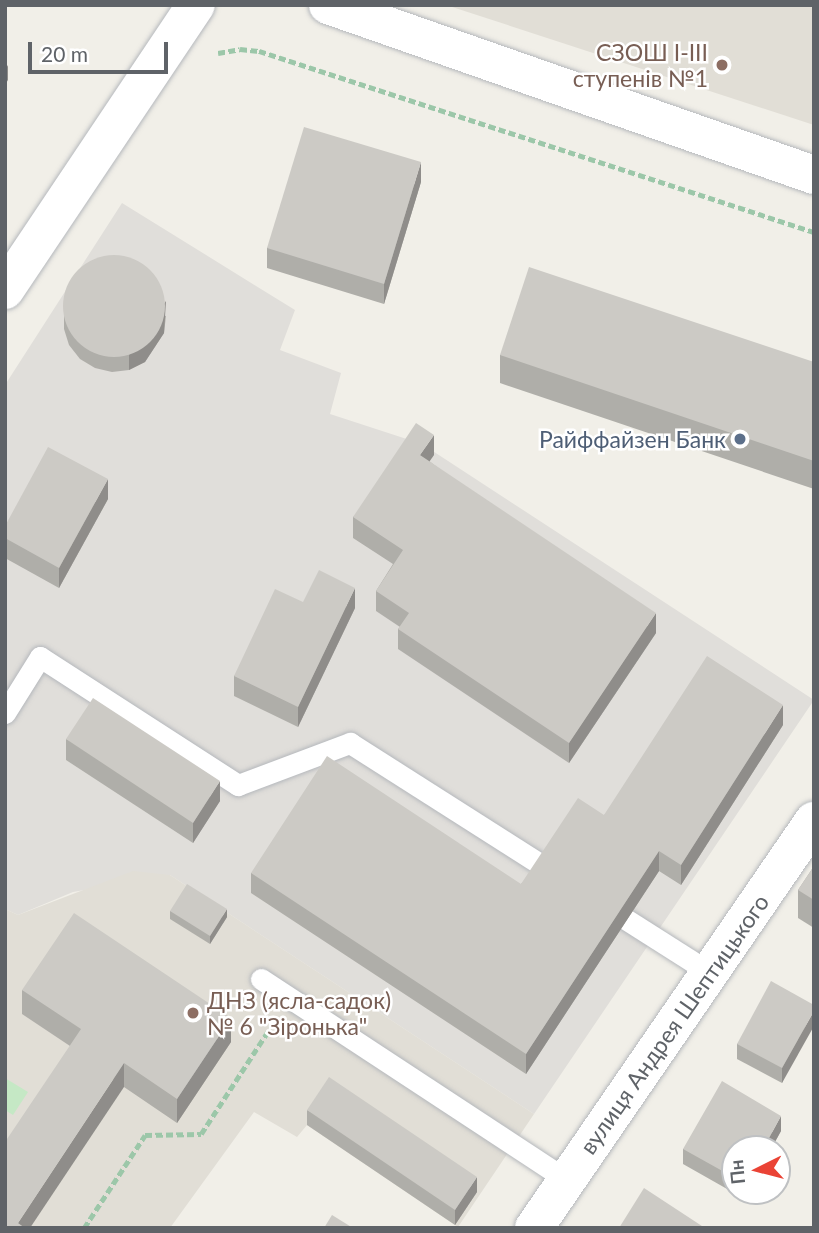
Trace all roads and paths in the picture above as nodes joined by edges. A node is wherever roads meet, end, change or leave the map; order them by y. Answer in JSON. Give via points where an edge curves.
{"nodes":[{"id":1,"x":196,"y":5,"type":"edge"},
{"id":2,"x":328,"y":5,"type":"edge"},
{"id":3,"x":216,"y":54,"type":"dead end"},
{"id":4,"x":814,"y":175,"type":"edge"},
{"id":5,"x":814,"y":232,"type":"edge"},
{"id":6,"x":5,"y":290,"type":"edge"},
{"id":7,"x":5,"y":713,"type":"edge"},
{"id":8,"x":814,"y":821,"type":"edge"},
{"id":9,"x":709,"y":972,"type":"junction"},
{"id":10,"x":261,"y":979,"type":"dead end"},
{"id":11,"x":289,"y":998,"type":"junction"},
{"id":12,"x":567,"y":1180,"type":"junction"},
{"id":13,"x":84,"y":1228,"type":"edge"},
{"id":14,"x":534,"y":1228,"type":"edge"}],
"edges":[{"from":1,"to":6,"type":"street"},
{"from":2,"to":4,"type":"street"},
{"from":3,"to":5,"type":"path","via":[[259,51]]},
{"from":7,"to":9,"type":"lane","via":[[40,657],[238,785],[350,743]]},
{"from":8,"to":9,"type":"street","name":"вулиця Андрея Шептицького"},
{"from":9,"to":12,"type":"street","name":"вулиця Андрея Шептицького"},
{"from":10,"to":11,"type":"lane"},
{"from":11,"to":12,"type":"lane"},
{"from":11,"to":13,"type":"path","via":[[201,1134],[145,1136]]},
{"from":12,"to":14,"type":"street","name":"вулиця Андрея Шептицького"}]}
